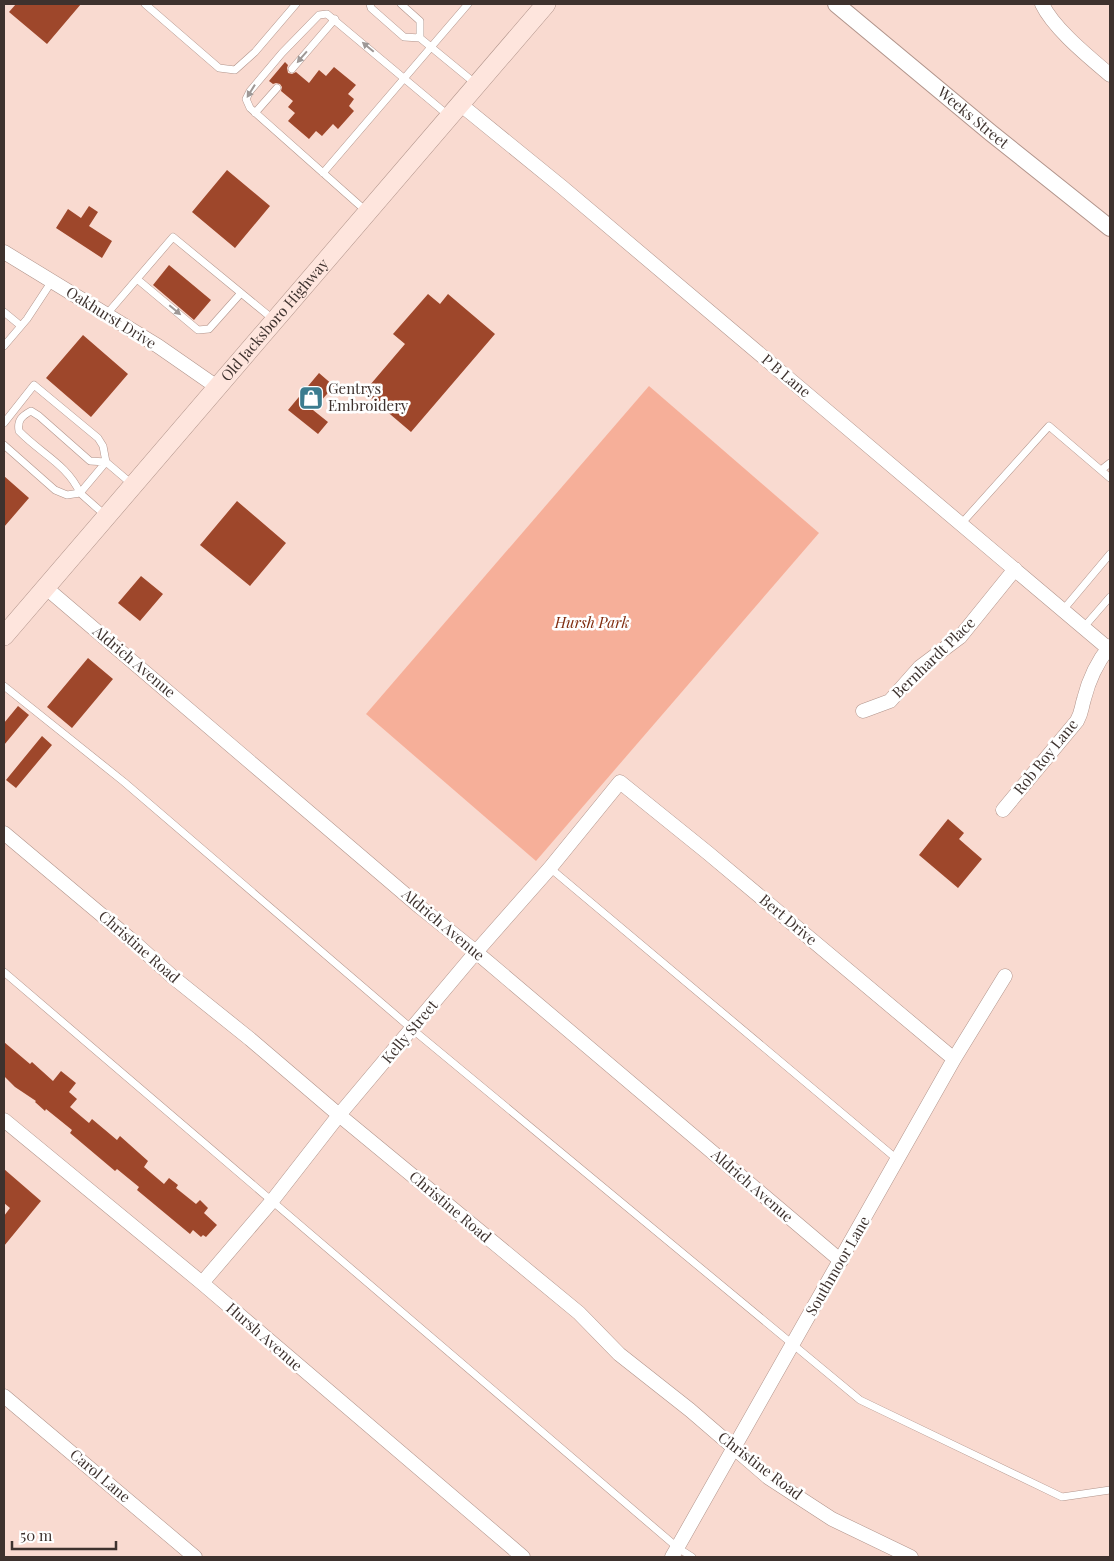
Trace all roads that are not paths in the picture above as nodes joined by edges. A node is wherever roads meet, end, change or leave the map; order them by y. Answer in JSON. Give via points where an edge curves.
{"nodes":[{"id":1,"x":146,"y":4,"type":"edge"},
{"id":2,"x":296,"y":4,"type":"edge"},
{"id":3,"x":370,"y":4,"type":"edge"},
{"id":4,"x":401,"y":4,"type":"edge"},
{"id":5,"x":468,"y":4,"type":"edge"},
{"id":6,"x":546,"y":4,"type":"edge"},
{"id":7,"x":836,"y":4,"type":"edge"},
{"id":8,"x":1042,"y":4,"type":"edge"},
{"id":9,"x":335,"y":19,"type":"junction"},
{"id":10,"x":420,"y":38,"type":"junction"},
{"id":11,"x":431,"y":47,"type":"junction"},
{"id":12,"x":292,"y":69,"type":"dead end"},
{"id":13,"x":1110,"y":75,"type":"edge"},
{"id":14,"x":405,"y":78,"type":"junction"},
{"id":15,"x":477,"y":85,"type":"junction"},
{"id":16,"x":277,"y":88,"type":"dead end"},
{"id":17,"x":455,"y":110,"type":"junction"},
{"id":18,"x":255,"y":113,"type":"junction"},
{"id":19,"x":323,"y":173,"type":"junction"},
{"id":20,"x":367,"y":212,"type":"junction"},
{"id":21,"x":1110,"y":228,"type":"edge"},
{"id":22,"x":4,"y":252,"type":"edge"},
{"id":23,"x":137,"y":279,"type":"junction"},
{"id":24,"x":52,"y":281,"type":"junction"},
{"id":25,"x":241,"y":292,"type":"junction"},
{"id":26,"x":4,"y":312,"type":"edge"},
{"id":27,"x":106,"y":314,"type":"junction"},
{"id":28,"x":275,"y":320,"type":"junction"},
{"id":29,"x":21,"y":326,"type":"junction"},
{"id":30,"x":4,"y":346,"type":"edge"},
{"id":31,"x":217,"y":387,"type":"junction"},
{"id":32,"x":4,"y":423,"type":"edge"},
{"id":33,"x":4,"y":445,"type":"edge"},
{"id":34,"x":106,"y":462,"type":"junction"},
{"id":35,"x":1110,"y":463,"type":"edge"},
{"id":36,"x":1101,"y":470,"type":"junction"},
{"id":37,"x":1110,"y":478,"type":"edge"},
{"id":38,"x":133,"y":485,"type":"junction"},
{"id":39,"x":80,"y":493,"type":"junction"},
{"id":40,"x":106,"y":516,"type":"junction"},
{"id":41,"x":961,"y":524,"type":"junction"},
{"id":42,"x":1110,"y":554,"type":"edge"},
{"id":43,"x":1015,"y":569,"type":"junction"},
{"id":44,"x":45,"y":587,"type":"junction"},
{"id":45,"x":1110,"y":597,"type":"edge"},
{"id":46,"x":1063,"y":610,"type":"junction"},
{"id":47,"x":1084,"y":627,"type":"junction"},
{"id":48,"x":4,"y":636,"type":"edge"},
{"id":49,"x":1110,"y":648,"type":"edge"},
{"id":50,"x":4,"y":686,"type":"edge"},
{"id":51,"x":863,"y":711,"type":"dead end"},
{"id":52,"x":620,"y":782,"type":"joint"},
{"id":53,"x":1003,"y":810,"type":"dead end"},
{"id":54,"x":4,"y":833,"type":"edge"},
{"id":55,"x":550,"y":868,"type":"junction"},
{"id":56,"x":476,"y":952,"type":"junction"},
{"id":57,"x":4,"y":972,"type":"edge"},
{"id":58,"x":1005,"y":976,"type":"dead end"},
{"id":59,"x":412,"y":1029,"type":"junction"},
{"id":60,"x":954,"y":1059,"type":"junction"},
{"id":61,"x":339,"y":1116,"type":"junction"},
{"id":62,"x":4,"y":1120,"type":"edge"},
{"id":63,"x":898,"y":1160,"type":"junction"},
{"id":64,"x":272,"y":1201,"type":"junction"},
{"id":65,"x":841,"y":1261,"type":"junction"},
{"id":66,"x":202,"y":1283,"type":"junction"},
{"id":67,"x":793,"y":1344,"type":"junction"},
{"id":68,"x":4,"y":1396,"type":"edge"},
{"id":69,"x":733,"y":1448,"type":"junction"},
{"id":70,"x":1110,"y":1490,"type":"edge"},
{"id":71,"x":675,"y":1552,"type":"edge"},
{"id":72,"x":195,"y":1557,"type":"edge"},
{"id":73,"x":523,"y":1557,"type":"edge"},
{"id":74,"x":692,"y":1557,"type":"edge"},
{"id":75,"x":911,"y":1557,"type":"edge"}],
"edges":[{"from":1,"to":2,"type":"lane","via":[[219,68],[236,70]]},
{"from":3,"to":10,"type":"lane","via":[[404,37]]},
{"from":4,"to":10,"type":"lane","via":[[420,20]]},
{"from":5,"to":11,"type":"lane"},
{"from":6,"to":15,"type":"main road","name":"Old Jacksboro Highway"},
{"from":7,"to":21,"type":"street","name":"Weeks Street"},
{"from":8,"to":13,"type":"street","via":[[1060,29]]},
{"from":9,"to":12,"type":"lane","one_way":true},
{"from":14,"to":9,"type":"lane","one_way":true},
{"from":9,"to":18,"type":"lane","one_way":true,"via":[[327,14],[319,15],[282,53],[246,99]]},
{"from":10,"to":11,"type":"lane"},
{"from":11,"to":14,"type":"lane"},
{"from":11,"to":15,"type":"lane"},
{"from":14,"to":17,"type":"lane"},
{"from":14,"to":19,"type":"lane"},
{"from":15,"to":17,"type":"main road","name":"Old Jacksboro Highway"},
{"from":16,"to":18,"type":"lane"},
{"from":17,"to":20,"type":"main road","name":"Old Jacksboro Highway"},
{"from":17,"to":41,"type":"street","name":"P B Lane","via":[[562,187]]},
{"from":18,"to":19,"type":"lane"},
{"from":19,"to":20,"type":"lane"},
{"from":20,"to":28,"type":"main road","name":"Old Jacksboro Highway"},
{"from":22,"to":24,"type":"street","name":"Oakhurst Drive"},
{"from":23,"to":25,"type":"lane","one_way":true,"via":[[198,330],[209,329]]},
{"from":23,"to":25,"type":"lane","via":[[174,237]]},
{"from":23,"to":27,"type":"lane"},
{"from":24,"to":27,"type":"street","name":"Oakhurst Drive"},
{"from":24,"to":29,"type":"lane"},
{"from":25,"to":28,"type":"lane"},
{"from":26,"to":29,"type":"lane"},
{"from":27,"to":31,"type":"street","name":"Oakhurst Drive"},
{"from":28,"to":31,"type":"main road","name":"Old Jacksboro Highway"},
{"from":29,"to":30,"type":"lane"},
{"from":31,"to":38,"type":"main road","name":"Old Jacksboro Highway"},
{"from":32,"to":34,"type":"lane","via":[[34,385],[98,438]]},
{"from":33,"to":39,"type":"lane","via":[[55,490],[67,494]]},
{"from":34,"to":38,"type":"lane"},
{"from":34,"to":39,"type":"lane"},
{"from":34,"to":39,"type":"lane","via":[[90,461],[40,416],[32,412],[23,415],[19,420],[19,431],[67,471]]},
{"from":35,"to":36,"type":"lane"},
{"from":36,"to":37,"type":"lane"},
{"from":36,"to":41,"type":"lane","via":[[1049,426]]},
{"from":38,"to":40,"type":"main road","name":"Old Jacksboro Highway"},
{"from":39,"to":40,"type":"lane"},
{"from":40,"to":44,"type":"main road","name":"Old Jacksboro Highway"},
{"from":41,"to":43,"type":"street","name":"P B Lane"},
{"from":42,"to":46,"type":"lane"},
{"from":43,"to":46,"type":"street","name":"P B Lane"},
{"from":43,"to":51,"type":"street","name":"Bernhardt Place","via":[[960,637],[920,667],[890,702]]},
{"from":44,"to":48,"type":"main road","name":"Old Jacksboro Highway"},
{"from":44,"to":56,"type":"street","name":"Aldrich Avenue"},
{"from":45,"to":47,"type":"lane"},
{"from":46,"to":47,"type":"street","name":"P B Lane"},
{"from":47,"to":49,"type":"street","name":"P B Lane"},
{"from":49,"to":53,"type":"street","name":"Rob Roy Lane","via":[[1094,669],[1083,701],[1083,712]]},
{"from":50,"to":59,"type":"lane","via":[[124,782]]},
{"from":52,"to":55,"type":"street","name":"Kelly Street"},
{"from":52,"to":60,"type":"street","name":"Bert Drive"},
{"from":54,"to":61,"type":"street","name":"Christine Road"},
{"from":55,"to":56,"type":"street","name":"Kelly Street"},
{"from":55,"to":63,"type":"lane"},
{"from":56,"to":59,"type":"street","name":"Kelly Street"},
{"from":56,"to":65,"type":"street","name":"Aldrich Avenue"},
{"from":57,"to":64,"type":"lane"},
{"from":58,"to":60,"type":"street","name":"Southmoor Lane"},
{"from":59,"to":61,"type":"street","name":"Kelly Street"},
{"from":59,"to":67,"type":"lane"},
{"from":60,"to":63,"type":"street","name":"Southmoor Lane"},
{"from":61,"to":64,"type":"street","name":"Kelly Street"},
{"from":61,"to":69,"type":"street","name":"Christine Road","via":[[571,1307],[619,1354]]},
{"from":62,"to":66,"type":"street","name":"Hursh Avenue"},
{"from":63,"to":65,"type":"street","name":"Southmoor Lane"},
{"from":64,"to":66,"type":"street","name":"Kelly Street"},
{"from":64,"to":71,"type":"lane"},
{"from":65,"to":67,"type":"street","name":"Southmoor Lane"},
{"from":66,"to":73,"type":"street","name":"Hursh Avenue"},
{"from":67,"to":69,"type":"street","name":"Southmoor Lane"},
{"from":67,"to":70,"type":"lane","via":[[860,1400],[1062,1498]]},
{"from":68,"to":72,"type":"street","name":"Carol Lane"},
{"from":69,"to":71,"type":"street","name":"Southmoor Lane"},
{"from":69,"to":75,"type":"street","name":"Christine Road","via":[[770,1478],[832,1519]]},
{"from":71,"to":74,"type":"lane"}]}
